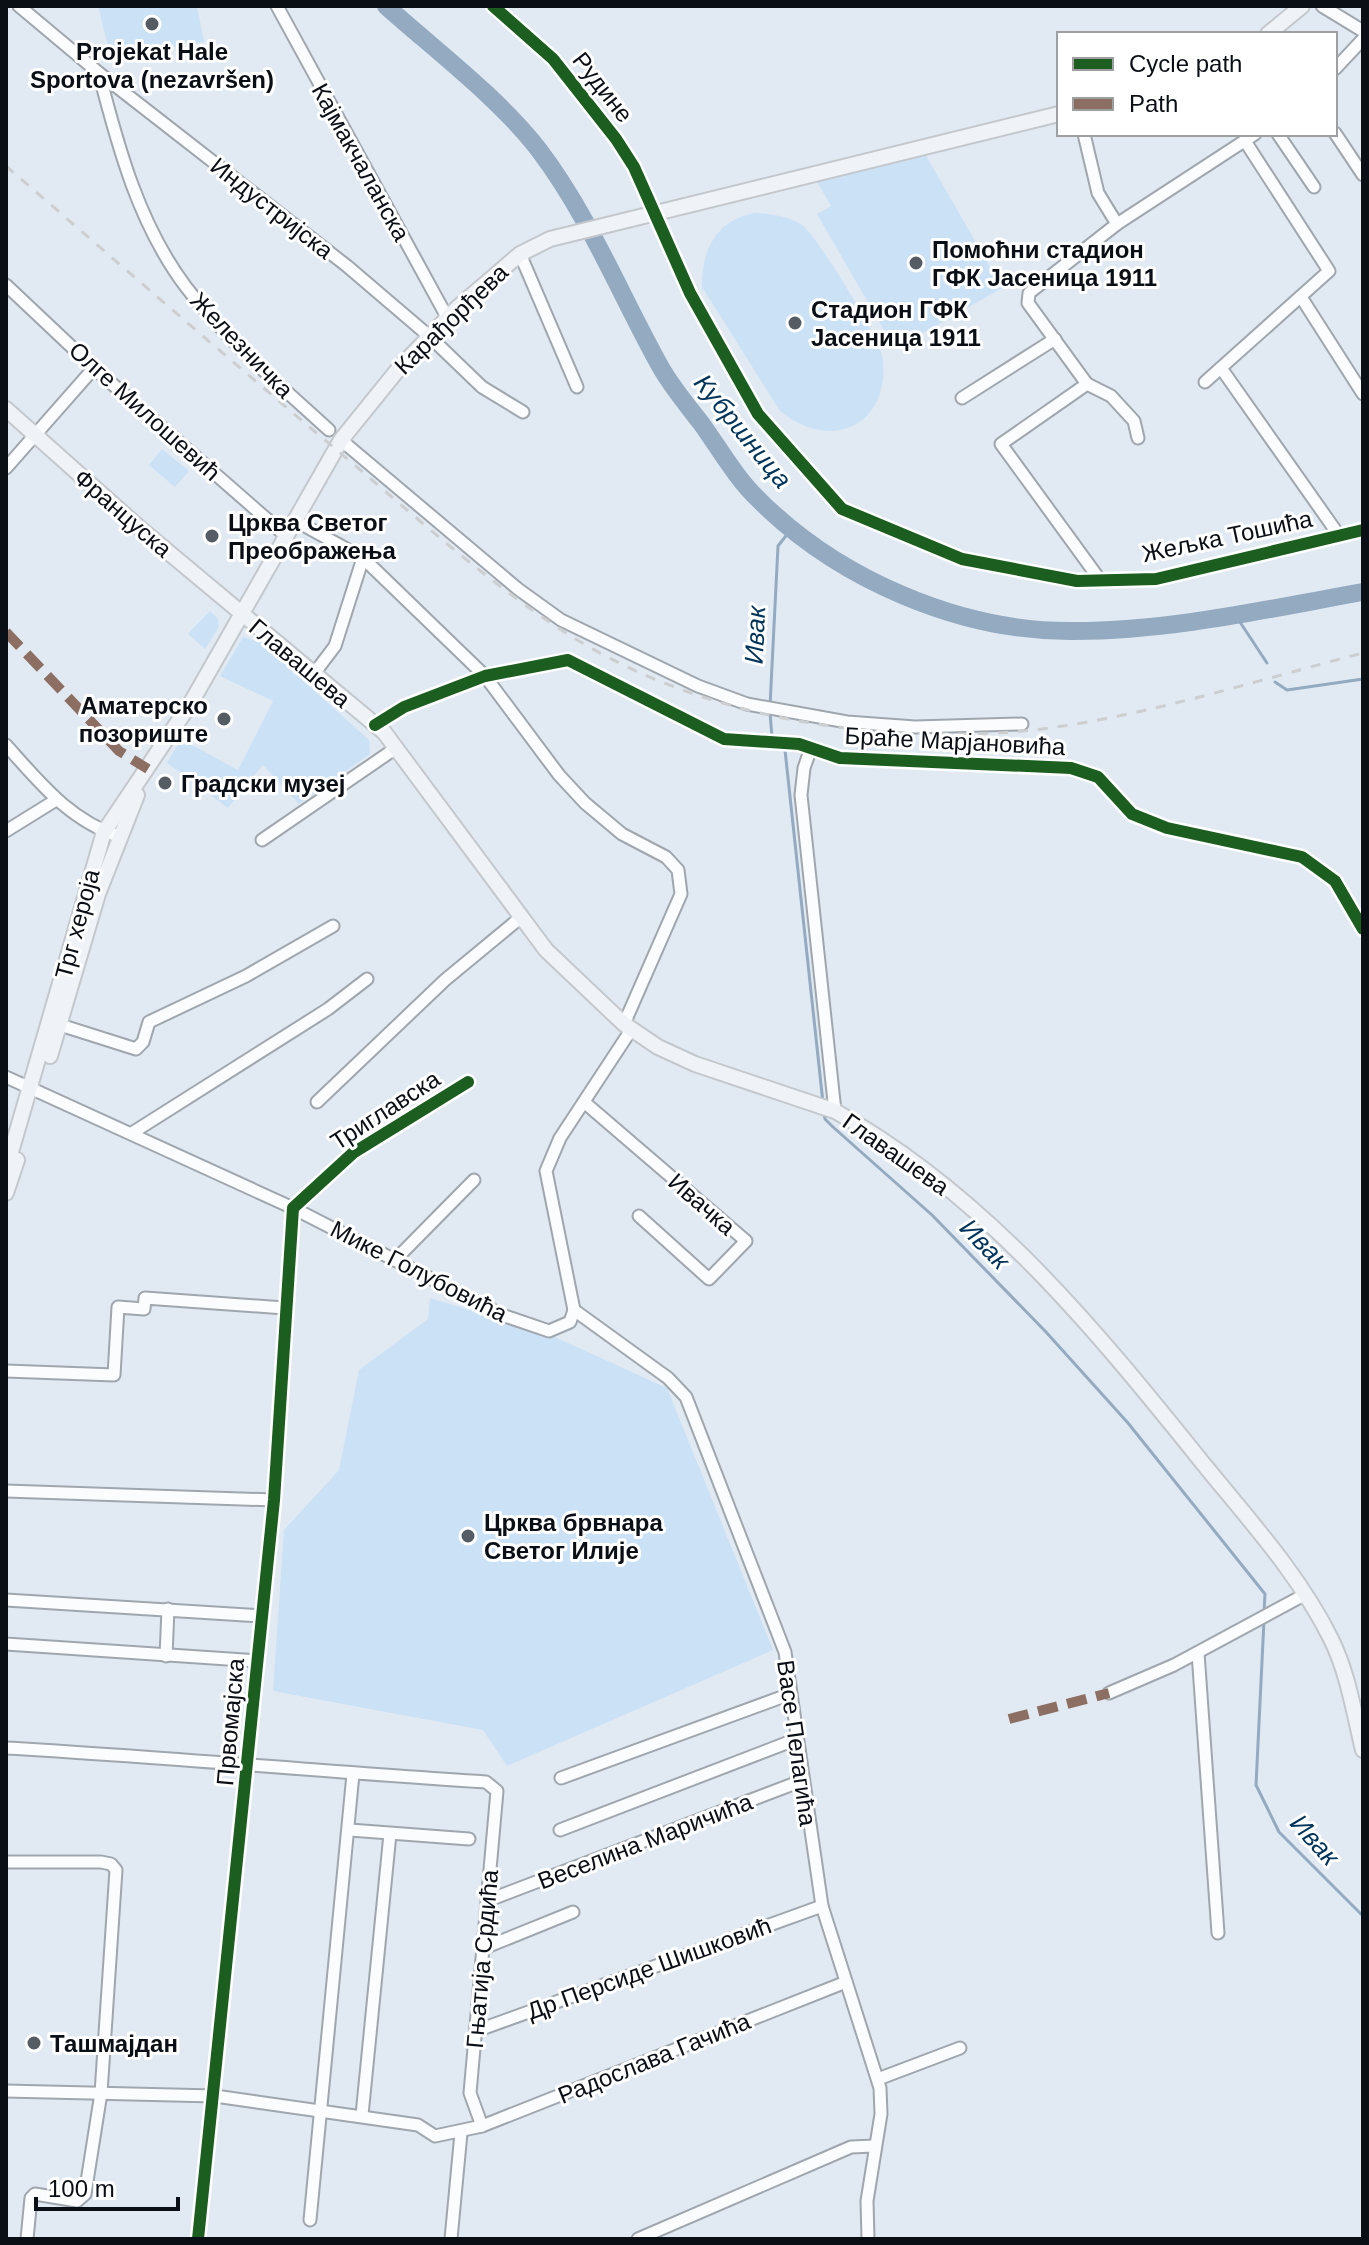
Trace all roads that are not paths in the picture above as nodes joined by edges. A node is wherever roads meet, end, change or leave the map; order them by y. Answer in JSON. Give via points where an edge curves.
{"nodes":[{"id":1,"x":19,"y":6,"type":"edge"},
{"id":2,"x":277,"y":6,"type":"edge"},
{"id":3,"x":493,"y":6,"type":"edge"},
{"id":4,"x":1302,"y":6,"type":"edge"},
{"id":5,"x":1322,"y":6,"type":"edge"},
{"id":6,"x":1363,"y":31,"type":"edge"},
{"id":7,"x":1270,"y":32,"type":"edge"},
{"id":8,"x":1363,"y":39,"type":"edge"},
{"id":9,"x":1337,"y":67,"type":"edge"},
{"id":10,"x":99,"y":73,"type":"junction"},
{"id":11,"x":1057,"y":114,"type":"edge"},
{"id":12,"x":1084,"y":136,"type":"edge"},
{"id":13,"x":1252,"y":136,"type":"edge"},
{"id":14,"x":1279,"y":136,"type":"edge"},
{"id":15,"x":1337,"y":136,"type":"edge"},
{"id":16,"x":1245,"y":141,"type":"junction"},
{"id":17,"x":1363,"y":175,"type":"edge"},
{"id":18,"x":1314,"y":187,"type":"dead end"},
{"id":19,"x":653,"y":213,"type":"junction"},
{"id":20,"x":1117,"y":224,"type":"junction"},
{"id":21,"x":520,"y":254,"type":"junction"},
{"id":22,"x":6,"y":285,"type":"edge"},
{"id":23,"x":1301,"y":297,"type":"junction"},
{"id":24,"x":447,"y":317,"type":"junction"},
{"id":25,"x":429,"y":336,"type":"junction"},
{"id":26,"x":1055,"y":339,"type":"junction"},
{"id":27,"x":94,"y":368,"type":"junction"},
{"id":28,"x":1221,"y":368,"type":"junction"},
{"id":29,"x":1205,"y":382,"type":"dead end"},
{"id":30,"x":1087,"y":384,"type":"junction"},
{"id":31,"x":577,"y":387,"type":"dead end"},
{"id":32,"x":1363,"y":394,"type":"edge"},
{"id":33,"x":962,"y":398,"type":"dead end"},
{"id":34,"x":6,"y":409,"type":"edge"},
{"id":35,"x":523,"y":412,"type":"dead end"},
{"id":36,"x":329,"y":430,"type":"dead end"},
{"id":37,"x":36,"y":436,"type":"junction"},
{"id":38,"x":1138,"y":438,"type":"dead end"},
{"id":39,"x":341,"y":440,"type":"junction"},
{"id":40,"x":6,"y":468,"type":"edge"},
{"id":41,"x":294,"y":520,"type":"junction"},
{"id":42,"x":1363,"y":530,"type":"edge"},
{"id":43,"x":1338,"y":534,"type":"junction"},
{"id":44,"x":285,"y":535,"type":"junction"},
{"id":45,"x":363,"y":558,"type":"junction"},
{"id":46,"x":1100,"y":580,"type":"junction"},
{"id":47,"x":242,"y":615,"type":"junction"},
{"id":48,"x":313,"y":675,"type":"junction"},
{"id":49,"x":485,"y":676,"type":"junction"},
{"id":50,"x":1022,"y":724,"type":"dead end"},
{"id":51,"x":375,"y":725,"type":"junction"},
{"id":52,"x":6,"y":745,"type":"edge"},
{"id":53,"x":396,"y":748,"type":"junction"},
{"id":54,"x":811,"y":748,"type":"junction"},
{"id":55,"x":148,"y":769,"type":"junction"},
{"id":56,"x":56,"y":800,"type":"junction"},
{"id":57,"x":6,"y":831,"type":"edge"},
{"id":58,"x":104,"y":832,"type":"junction"},
{"id":59,"x":121,"y":837,"type":"junction"},
{"id":60,"x":262,"y":840,"type":"dead end"},
{"id":61,"x":520,"y":918,"type":"junction"},
{"id":62,"x":333,"y":926,"type":"dead end"},
{"id":63,"x":1363,"y":929,"type":"edge"},
{"id":64,"x":367,"y":979,"type":"dead end"},
{"id":65,"x":54,"y":1023,"type":"junction"},
{"id":66,"x":628,"y":1027,"type":"junction"},
{"id":67,"x":6,"y":1077,"type":"edge"},
{"id":68,"x":468,"y":1082,"type":"dead end"},
{"id":69,"x":36,"y":1092,"type":"junction"},
{"id":70,"x":317,"y":1102,"type":"dead end"},
{"id":71,"x":584,"y":1102,"type":"junction"},
{"id":72,"x":832,"y":1110,"type":"junction"},
{"id":73,"x":132,"y":1133,"type":"junction"},
{"id":74,"x":6,"y":1169,"type":"edge"},
{"id":75,"x":474,"y":1180,"type":"dead end"},
{"id":76,"x":6,"y":1193,"type":"edge"},
{"id":77,"x":293,"y":1208,"type":"junction"},
{"id":78,"x":639,"y":1216,"type":"dead end"},
{"id":79,"x":395,"y":1260,"type":"junction"},
{"id":80,"x":284,"y":1308,"type":"junction"},
{"id":81,"x":574,"y":1310,"type":"junction"},
{"id":82,"x":6,"y":1371,"type":"edge"},
{"id":83,"x":6,"y":1491,"type":"edge"},
{"id":84,"x":274,"y":1500,"type":"junction"},
{"id":85,"x":1304,"y":1595,"type":"junction"},
{"id":86,"x":6,"y":1600,"type":"edge"},
{"id":87,"x":168,"y":1609,"type":"junction"},
{"id":88,"x":262,"y":1616,"type":"junction"},
{"id":89,"x":6,"y":1644,"type":"edge"},
{"id":90,"x":1198,"y":1653,"type":"junction"},
{"id":91,"x":166,"y":1656,"type":"junction"},
{"id":92,"x":258,"y":1661,"type":"junction"},
{"id":93,"x":1109,"y":1693,"type":"dead end"},
{"id":94,"x":790,"y":1694,"type":"junction"},
{"id":95,"x":797,"y":1739,"type":"junction"},
{"id":96,"x":6,"y":1748,"type":"edge"},
{"id":97,"x":1363,"y":1750,"type":"edge"},
{"id":98,"x":249,"y":1762,"type":"junction"},
{"id":99,"x":353,"y":1774,"type":"junction"},
{"id":100,"x":561,"y":1778,"type":"dead end"},
{"id":101,"x":801,"y":1781,"type":"junction"},
{"id":102,"x":350,"y":1830,"type":"junction"},
{"id":103,"x":560,"y":1830,"type":"dead end"},
{"id":104,"x":390,"y":1834,"type":"junction"},
{"id":105,"x":469,"y":1839,"type":"dead end"},
{"id":106,"x":6,"y":1862,"type":"edge"},
{"id":107,"x":489,"y":1900,"type":"junction"},
{"id":108,"x":822,"y":1906,"type":"junction"},
{"id":109,"x":573,"y":1912,"type":"dead end"},
{"id":110,"x":1218,"y":1933,"type":"dead end"},
{"id":111,"x":484,"y":1948,"type":"junction"},
{"id":112,"x":846,"y":1982,"type":"junction"},
{"id":113,"x":476,"y":2031,"type":"junction"},
{"id":114,"x":960,"y":2048,"type":"dead end"},
{"id":115,"x":878,"y":2079,"type":"junction"},
{"id":116,"x":6,"y":2091,"type":"edge"},
{"id":117,"x":101,"y":2093,"type":"junction"},
{"id":118,"x":215,"y":2096,"type":"junction"},
{"id":119,"x":323,"y":2109,"type":"junction"},
{"id":120,"x":362,"y":2115,"type":"junction"},
{"id":121,"x":482,"y":2126,"type":"junction"},
{"id":122,"x":461,"y":2133,"type":"junction"},
{"id":123,"x":874,"y":2146,"type":"junction"},
{"id":124,"x":310,"y":2220,"type":"dead end"},
{"id":125,"x":27,"y":2239,"type":"edge"},
{"id":126,"x":198,"y":2239,"type":"edge"},
{"id":127,"x":451,"y":2239,"type":"edge"},
{"id":128,"x":638,"y":2239,"type":"edge"},
{"id":129,"x":868,"y":2239,"type":"edge"}],
"edges":[{"from":1,"to":10,"type":"street","name":"Индустријска"},
{"from":2,"to":24,"type":"street","name":"Кајмакчаланска"},
{"from":3,"to":19,"type":"street","name":"Рудине","via":[[553,59],[628,158]]},
{"from":4,"to":7,"type":"main road"},
{"from":5,"to":6,"type":"street"},
{"from":8,"to":9,"type":"street"},
{"from":10,"to":25,"type":"street","name":"Индустријска"},
{"from":10,"to":36,"type":"street","name":"Железничка","via":[[122,161],[151,228],[185,286],[236,344]]},
{"from":11,"to":19,"type":"main road","name":"Карађорђева"},
{"from":12,"to":20,"type":"street","via":[[1098,193]]},
{"from":13,"to":16,"type":"street"},
{"from":14,"to":18,"type":"street"},
{"from":15,"to":17,"type":"street"},
{"from":16,"to":20,"type":"street"},
{"from":16,"to":23,"type":"street","via":[[1329,266],[1327,275]]},
{"from":19,"to":21,"type":"main road","name":"Карађорђева","via":[[550,239]]},
{"from":19,"to":46,"type":"street","name":"Жељка Тошића","via":[[690,293],[758,414],[842,509],[962,559],[1077,581]]},
{"from":20,"to":26,"type":"street","via":[[1029,293],[1028,303]]},
{"from":21,"to":24,"type":"main road","name":"Карађорђева"},
{"from":21,"to":31,"type":"street"},
{"from":22,"to":27,"type":"street","name":"Олге Милошевић"},
{"from":23,"to":28,"type":"street"},
{"from":23,"to":32,"type":"street"},
{"from":24,"to":25,"type":"main road","name":"Карађорђева"},
{"from":25,"to":35,"type":"street","name":"Индустријска","via":[[489,393]]},
{"from":25,"to":39,"type":"main road","name":"Карађорђева"},
{"from":26,"to":30,"type":"street"},
{"from":26,"to":33,"type":"street"},
{"from":27,"to":37,"type":"street"},
{"from":27,"to":44,"type":"street","name":"Олге Милошевић"},
{"from":28,"to":29,"type":"street"},
{"from":28,"to":43,"type":"street"},
{"from":30,"to":38,"type":"street","via":[[1111,396],[1134,421]]},
{"from":30,"to":46,"type":"street","via":[[1001,444]]},
{"from":34,"to":37,"type":"main road","name":"Француска"},
{"from":37,"to":40,"type":"street"},
{"from":37,"to":47,"type":"main road","name":"Француска"},
{"from":39,"to":41,"type":"main road","name":"Карађорђева"},
{"from":39,"to":50,"type":"street","name":"Браће Марјановића","via":[[518,589],[561,620],[645,663],[747,704],[789,714],[915,727]]},
{"from":41,"to":44,"type":"main road","name":"Карађорђева"},
{"from":41,"to":45,"type":"street"},
{"from":42,"to":43,"type":"street","name":"Жељка Тошића"},
{"from":43,"to":46,"type":"street","name":"Жељка Тошића","via":[[1156,579]]},
{"from":44,"to":47,"type":"main road","name":"Карађорђева"},
{"from":45,"to":48,"type":"street","via":[[335,646]]},
{"from":45,"to":49,"type":"street"},
{"from":47,"to":48,"type":"main road","name":"Главашева"},
{"from":47,"to":55,"type":"main road","name":"Трг хероја"},
{"from":48,"to":51,"type":"main road","name":"Главашева"},
{"from":49,"to":51,"type":"street","name":"Браће Марјановића","via":[[404,707]]},
{"from":49,"to":54,"type":"street","name":"Браће Марјановића","via":[[568,660],[724,739]]},
{"from":49,"to":66,"type":"street","via":[[585,803],[678,870],[681,894]]},
{"from":51,"to":53,"type":"main road","name":"Главашева"},
{"from":52,"to":56,"type":"street"},
{"from":53,"to":60,"type":"street"},
{"from":53,"to":61,"type":"main road","name":"Главашева"},
{"from":54,"to":63,"type":"street","name":"Браће Марјановића","via":[[840,758],[1071,768],[1098,777],[1132,814],[1167,828],[1302,857],[1335,881]]},
{"from":54,"to":72,"type":"street","via":[[801,795]]},
{"from":55,"to":58,"type":"main road","name":"Трг хероја"},
{"from":55,"to":59,"type":"main road","name":"Трг хероја"},
{"from":56,"to":57,"type":"street"},
{"from":56,"to":58,"type":"street"},
{"from":58,"to":59,"type":"street"},
{"from":58,"to":65,"type":"main road","name":"Трг хероја"},
{"from":59,"to":65,"type":"main road","name":"Трг хероја"},
{"from":61,"to":66,"type":"main road","name":"Главашева","via":[[562,968]]},
{"from":61,"to":70,"type":"street","via":[[445,980]]},
{"from":62,"to":65,"type":"street","via":[[246,976],[149,1022],[136,1049]]},
{"from":64,"to":73,"type":"street"},
{"from":65,"to":69,"type":"main road","name":"Трг хероја"},
{"from":66,"to":71,"type":"street"},
{"from":66,"to":72,"type":"main road","name":"Главашева","via":[[695,1064]]},
{"from":67,"to":69,"type":"street","name":"Мике Голубовића"},
{"from":68,"to":77,"type":"street","name":"Триглавска","via":[[353,1153]]},
{"from":69,"to":73,"type":"street","name":"Мике Голубовића"},
{"from":69,"to":74,"type":"main road"},
{"from":69,"to":76,"type":"main road"},
{"from":71,"to":78,"type":"street","name":"Ивачка","via":[[746,1241],[709,1279]]},
{"from":71,"to":81,"type":"street","via":[[546,1171]]},
{"from":72,"to":85,"type":"main road","name":"Главашева","via":[[938,1181],[1033,1262],[1185,1440]]},
{"from":73,"to":77,"type":"street","name":"Мике Голубовића"},
{"from":75,"to":79,"type":"street"},
{"from":77,"to":79,"type":"street","name":"Мике Голубовића"},
{"from":77,"to":80,"type":"street","name":"Првомајска"},
{"from":79,"to":81,"type":"street","name":"Мике Голубовића","via":[[502,1315],[549,1331],[570,1322]]},
{"from":80,"to":82,"type":"street","via":[[145,1298],[144,1309],[118,1307],[114,1375]]},
{"from":80,"to":84,"type":"street","name":"Првомајска"},
{"from":81,"to":94,"type":"street","name":"Васе Пелагића","via":[[686,1397],[785,1652]]},
{"from":83,"to":84,"type":"street"},
{"from":84,"to":88,"type":"street","name":"Првомајска"},
{"from":85,"to":90,"type":"street"},
{"from":85,"to":97,"type":"main road","name":"Главашева","via":[[1336,1650]]},
{"from":86,"to":87,"type":"street"},
{"from":87,"to":88,"type":"street"},
{"from":87,"to":91,"type":"street"},
{"from":88,"to":92,"type":"street","name":"Првомајска"},
{"from":89,"to":91,"type":"street"},
{"from":90,"to":93,"type":"street"},
{"from":90,"to":110,"type":"street"},
{"from":91,"to":92,"type":"street"},
{"from":92,"to":98,"type":"street","name":"Првомајска"},
{"from":94,"to":95,"type":"street","name":"Васе Пелагића"},
{"from":94,"to":100,"type":"street"},
{"from":95,"to":101,"type":"street","name":"Васе Пелагића"},
{"from":95,"to":103,"type":"street"},
{"from":96,"to":98,"type":"street"},
{"from":98,"to":99,"type":"street"},
{"from":98,"to":118,"type":"street","name":"Првомајска"},
{"from":99,"to":102,"type":"street"},
{"from":99,"to":107,"type":"street","name":"Гњатија Срдића","via":[[486,1782],[497,1791]]},
{"from":101,"to":107,"type":"street","name":"Веселина Маричића"},
{"from":101,"to":108,"type":"street","name":"Васе Пелагића"},
{"from":102,"to":104,"type":"street"},
{"from":102,"to":119,"type":"street"},
{"from":104,"to":105,"type":"street"},
{"from":104,"to":120,"type":"street"},
{"from":106,"to":117,"type":"street","via":[[101,1862],[116,1870]]},
{"from":107,"to":111,"type":"street","name":"Гњатија Срдића"},
{"from":108,"to":112,"type":"street","name":"Васе Пелагића"},
{"from":108,"to":113,"type":"street","name":"Др Персиде Шишковић"},
{"from":109,"to":111,"type":"street"},
{"from":111,"to":113,"type":"street","name":"Гњатија Срдића"},
{"from":112,"to":115,"type":"street","name":"Васе Пелагића"},
{"from":112,"to":121,"type":"street","name":"Радослава Гачића"},
{"from":113,"to":121,"type":"street","name":"Гњатија Срдића","via":[[470,2093]]},
{"from":114,"to":115,"type":"street"},
{"from":115,"to":123,"type":"street","name":"Васе Пелагића","via":[[882,2097]]},
{"from":116,"to":117,"type":"street"},
{"from":117,"to":118,"type":"street"},
{"from":117,"to":125,"type":"street","via":[[83,2199],[35,2194]]},
{"from":118,"to":119,"type":"street"},
{"from":118,"to":126,"type":"street","name":"Првомајска"},
{"from":119,"to":120,"type":"street"},
{"from":119,"to":124,"type":"street"},
{"from":120,"to":122,"type":"street","via":[[418,2125],[435,2136]]},
{"from":121,"to":122,"type":"street","name":"Радослава Гачића"},
{"from":122,"to":127,"type":"street"},
{"from":123,"to":128,"type":"street","via":[[851,2147]]},
{"from":123,"to":129,"type":"street","name":"Васе Пелагића"}]}
